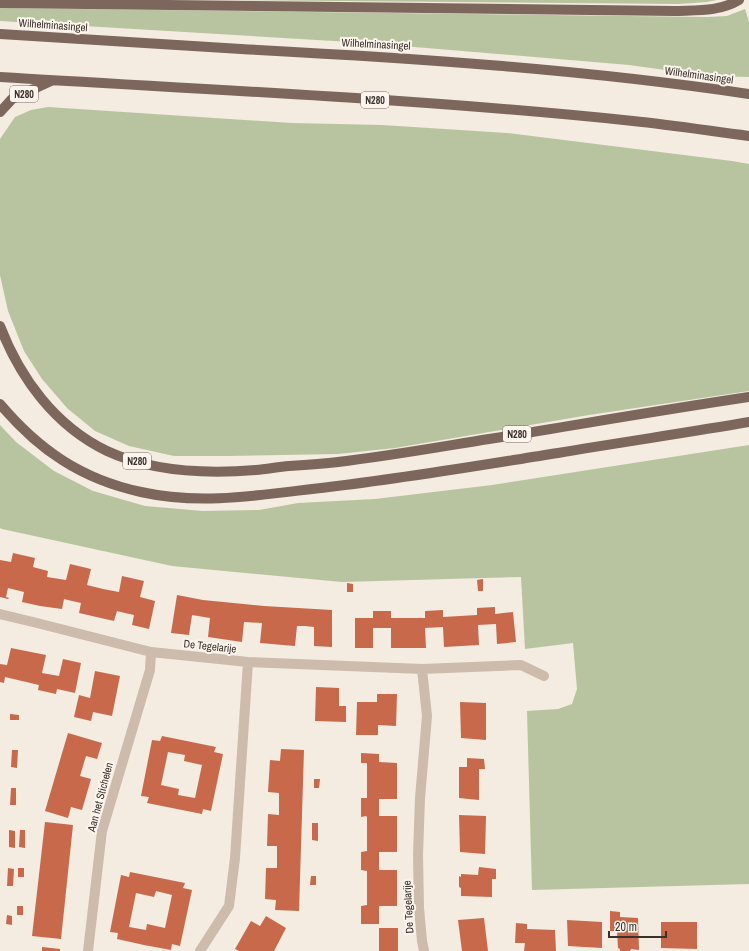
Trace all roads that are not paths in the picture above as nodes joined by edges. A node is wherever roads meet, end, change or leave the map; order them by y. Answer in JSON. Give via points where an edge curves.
{"nodes":[{"id":1,"x":739,"y":0,"type":"edge"},
{"id":2,"x":0,"y":3,"type":"edge"},
{"id":3,"x":0,"y":34,"type":"edge"},
{"id":4,"x":0,"y":77,"type":"edge"},
{"id":5,"x":52,"y":80,"type":"junction"},
{"id":6,"x":746,"y":94,"type":"edge"},
{"id":7,"x":0,"y":112,"type":"edge"},
{"id":8,"x":749,"y":136,"type":"edge"},
{"id":9,"x":0,"y":326,"type":"edge"},
{"id":10,"x":749,"y":397,"type":"edge"},
{"id":11,"x":0,"y":404,"type":"edge"},
{"id":12,"x":749,"y":422,"type":"edge"},
{"id":13,"x":0,"y":614,"type":"edge"},
{"id":14,"x":151,"y":652,"type":"junction"},
{"id":15,"x":248,"y":662,"type":"junction"},
{"id":16,"x":422,"y":669,"type":"junction"},
{"id":17,"x":544,"y":676,"type":"dead end"},
{"id":18,"x":88,"y":951,"type":"edge"},
{"id":19,"x":200,"y":951,"type":"edge"},
{"id":20,"x":424,"y":951,"type":"edge"}],
"edges":[{"from":1,"to":2,"type":"main road","via":[[715,9],[674,11]]},
{"from":3,"to":6,"type":"main road","name":"Wilhelminasingel","via":[[416,59],[632,78]]},
{"from":4,"to":5,"type":"main road","number":"N280"},
{"from":5,"to":7,"type":"main road","number":"N280","via":[[12,99]]},
{"from":5,"to":8,"type":"main road","number":"N280","via":[[504,108]]},
{"from":9,"to":10,"type":"main road","number":"N280","via":[[24,375],[38,395],[70,428],[107,451],[151,464],[188,470],[248,470],[337,462]]},
{"from":11,"to":12,"type":"main road","number":"N280","via":[[42,446],[97,479],[143,493],[203,499],[253,496],[380,481]]},
{"from":13,"to":14,"type":"street","name":"De Tegelarije"},
{"from":14,"to":15,"type":"street","name":"De Tegelarije"},
{"from":14,"to":18,"type":"street","name":"Aan het Stichelen","via":[[150,670],[102,831]]},
{"from":15,"to":16,"type":"street","name":"De Tegelarije"},
{"from":15,"to":19,"type":"street","via":[[235,858],[229,906]]},
{"from":16,"to":17,"type":"street","name":"De Tegelarije","via":[[521,665]]},
{"from":16,"to":20,"type":"street","name":"De Tegelarije","via":[[427,716],[420,798],[418,908]]}]}
